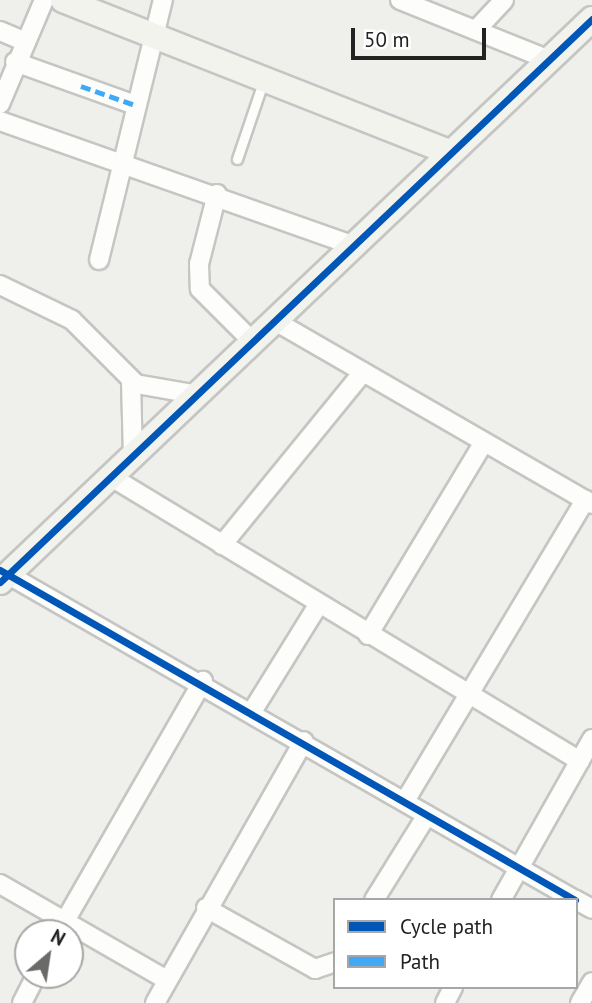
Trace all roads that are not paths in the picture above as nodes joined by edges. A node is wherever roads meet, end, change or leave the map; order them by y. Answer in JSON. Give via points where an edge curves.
{"nodes":[{"id":1,"x":44,"y":0,"type":"edge"},
{"id":2,"x":63,"y":0,"type":"edge"},
{"id":3,"x":163,"y":0,"type":"edge"},
{"id":4,"x":400,"y":0,"type":"edge"},
{"id":5,"x":504,"y":0,"type":"edge"},
{"id":6,"x":443,"y":8,"type":"edge"},
{"id":7,"x":592,"y":19,"type":"edge"},
{"id":8,"x":0,"y":30,"type":"edge"},
{"id":9,"x":477,"y":30,"type":"junction"},
{"id":10,"x":155,"y":34,"type":"junction"},
{"id":11,"x":23,"y":41,"type":"junction"},
{"id":12,"x":547,"y":59,"type":"junction"},
{"id":13,"x":15,"y":62,"type":"junction"},
{"id":14,"x":265,"y":77,"type":"junction"},
{"id":15,"x":0,"y":104,"type":"edge"},
{"id":16,"x":135,"y":105,"type":"junction"},
{"id":17,"x":0,"y":121,"type":"edge"},
{"id":18,"x":448,"y":152,"type":"junction"},
{"id":19,"x":237,"y":159,"type":"dead end"},
{"id":20,"x":126,"y":163,"type":"junction"},
{"id":21,"x":217,"y":194,"type":"junction"},
{"id":22,"x":355,"y":246,"type":"junction"},
{"id":23,"x":99,"y":260,"type":"dead end"},
{"id":24,"x":0,"y":285,"type":"edge"},
{"id":25,"x":275,"y":321,"type":"junction"},
{"id":26,"x":254,"y":344,"type":"junction"},
{"id":27,"x":363,"y":372,"type":"junction"},
{"id":28,"x":131,"y":381,"type":"junction"},
{"id":29,"x":199,"y":395,"type":"junction"},
{"id":30,"x":484,"y":442,"type":"junction"},
{"id":31,"x":133,"y":458,"type":"junction"},
{"id":32,"x":113,"y":478,"type":"junction"},
{"id":33,"x":588,"y":502,"type":"edge"},
{"id":34,"x":222,"y":545,"type":"junction"},
{"id":35,"x":2,"y":575,"type":"edge"},
{"id":36,"x":318,"y":605,"type":"junction"},
{"id":37,"x":368,"y":635,"type":"junction"},
{"id":38,"x":203,"y":681,"type":"junction"},
{"id":39,"x":470,"y":696,"type":"junction"},
{"id":40,"x":254,"y":710,"type":"junction"},
{"id":41,"x":592,"y":738,"type":"edge"},
{"id":42,"x":304,"y":741,"type":"junction"},
{"id":43,"x":580,"y":761,"type":"junction"},
{"id":44,"x":405,"y":801,"type":"junction"},
{"id":45,"x":427,"y":815,"type":"junction"},
{"id":46,"x":518,"y":868,"type":"junction"},
{"id":47,"x":0,"y":884,"type":"edge"},
{"id":48,"x":375,"y":898,"type":"edge"},
{"id":49,"x":502,"y":898,"type":"edge"},
{"id":50,"x":572,"y":898,"type":"edge"},
{"id":51,"x":206,"y":908,"type":"junction"},
{"id":52,"x":50,"y":919,"type":"edge"},
{"id":53,"x":66,"y":919,"type":"edge"},
{"id":54,"x":84,"y":938,"type":"edge"},
{"id":55,"x":333,"y":962,"type":"edge"},
{"id":56,"x":167,"y":980,"type":"junction"},
{"id":57,"x":155,"y":1003,"type":"edge"}],
"edges":[{"from":1,"to":11,"type":"street"},
{"from":2,"to":10,"type":"street"},
{"from":3,"to":10,"type":"street"},
{"from":4,"to":6,"type":"street"},
{"from":5,"to":9,"type":"street"},
{"from":6,"to":9,"type":"street"},
{"from":7,"to":12,"type":"street"},
{"from":8,"to":11,"type":"street"},
{"from":9,"to":12,"type":"street"},
{"from":10,"to":14,"type":"street"},
{"from":10,"to":16,"type":"street"},
{"from":11,"to":13,"type":"street"},
{"from":12,"to":18,"type":"street"},
{"from":13,"to":15,"type":"street"},
{"from":13,"to":16,"type":"street"},
{"from":14,"to":18,"type":"street"},
{"from":14,"to":19,"type":"lane"},
{"from":16,"to":20,"type":"street"},
{"from":17,"to":20,"type":"street"},
{"from":18,"to":22,"type":"street"},
{"from":20,"to":21,"type":"street"},
{"from":20,"to":23,"type":"street"},
{"from":21,"to":22,"type":"street"},
{"from":21,"to":26,"type":"street","via":[[198,264],[200,289]]},
{"from":22,"to":25,"type":"street"},
{"from":24,"to":28,"type":"street","via":[[65,315]]},
{"from":25,"to":26,"type":"street"},
{"from":25,"to":27,"type":"street"},
{"from":26,"to":29,"type":"street"},
{"from":27,"to":30,"type":"street"},
{"from":27,"to":34,"type":"street"},
{"from":28,"to":29,"type":"street"},
{"from":28,"to":31,"type":"street"},
{"from":29,"to":31,"type":"street"},
{"from":30,"to":33,"type":"street"},
{"from":30,"to":37,"type":"street"},
{"from":31,"to":32,"type":"street"},
{"from":32,"to":34,"type":"street"},
{"from":32,"to":35,"type":"street"},
{"from":33,"to":39,"type":"street"},
{"from":34,"to":36,"type":"street"},
{"from":35,"to":38,"type":"street"},
{"from":36,"to":37,"type":"street"},
{"from":36,"to":40,"type":"street"},
{"from":37,"to":39,"type":"street"},
{"from":38,"to":40,"type":"street"},
{"from":38,"to":53,"type":"street"},
{"from":39,"to":43,"type":"street"},
{"from":39,"to":44,"type":"street"},
{"from":40,"to":42,"type":"street"},
{"from":41,"to":43,"type":"street"},
{"from":42,"to":44,"type":"street"},
{"from":42,"to":51,"type":"street"},
{"from":43,"to":46,"type":"street"},
{"from":44,"to":45,"type":"street"},
{"from":45,"to":46,"type":"street"},
{"from":45,"to":48,"type":"street"},
{"from":46,"to":49,"type":"street"},
{"from":46,"to":50,"type":"street"},
{"from":47,"to":52,"type":"street"},
{"from":51,"to":55,"type":"street","via":[[315,969]]},
{"from":51,"to":56,"type":"street"},
{"from":54,"to":56,"type":"street"},
{"from":56,"to":57,"type":"street"}]}
